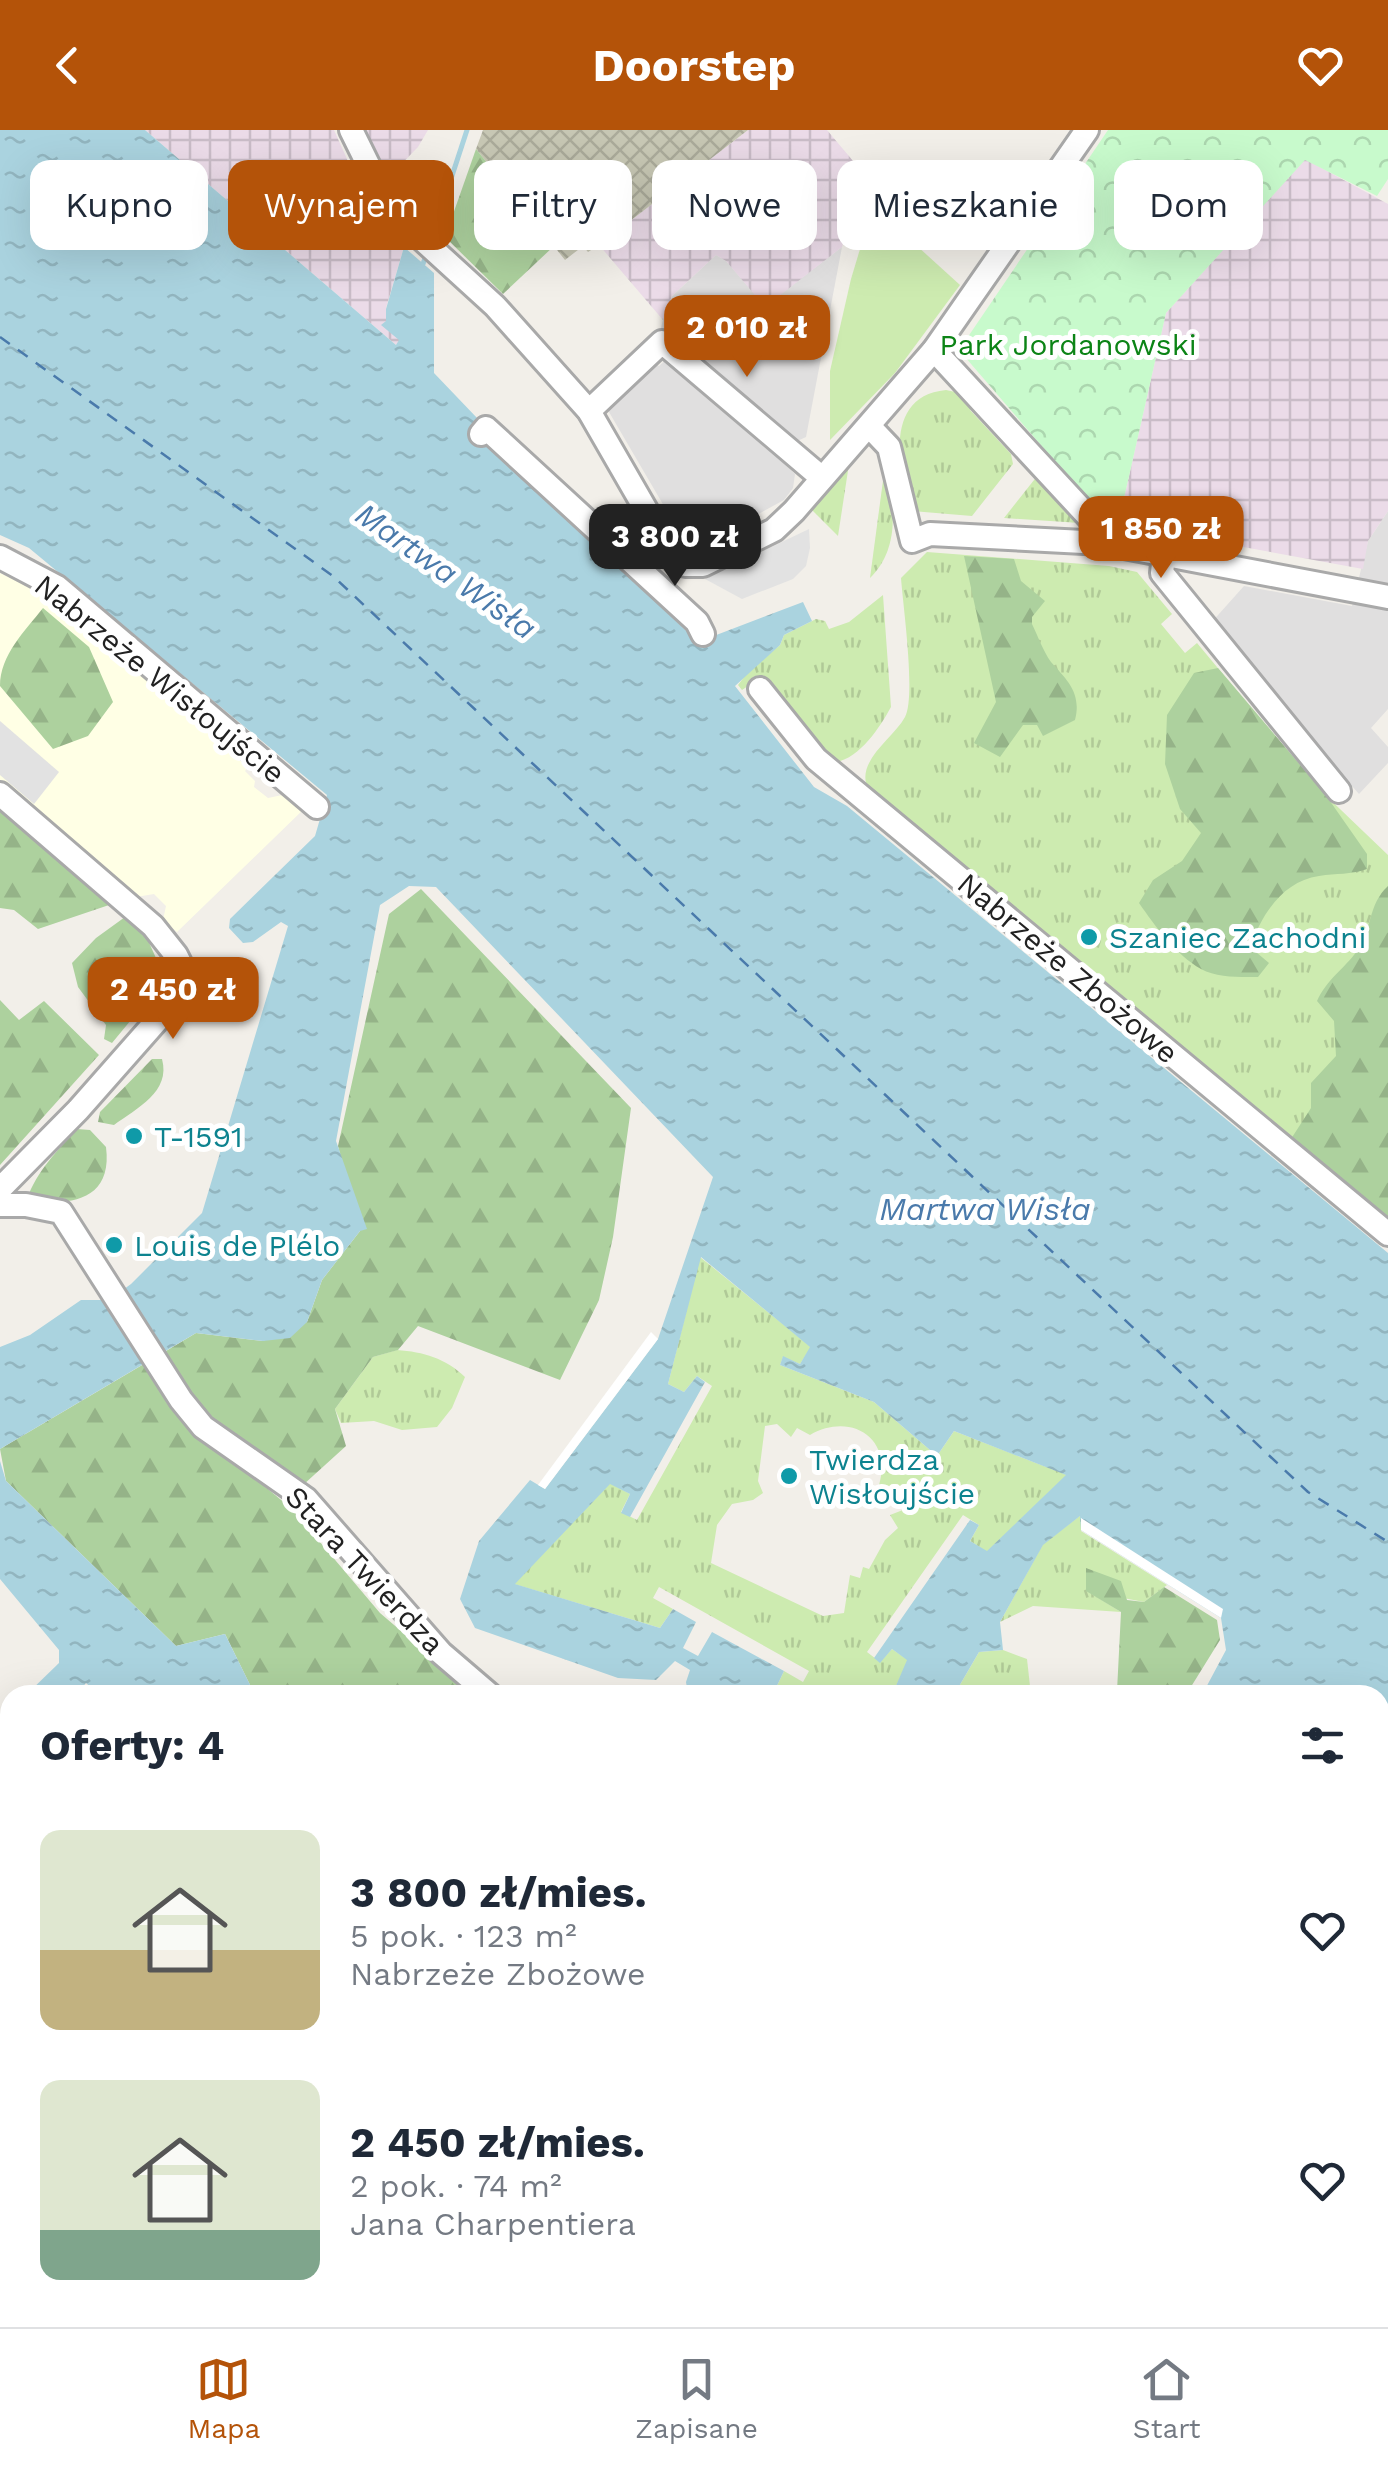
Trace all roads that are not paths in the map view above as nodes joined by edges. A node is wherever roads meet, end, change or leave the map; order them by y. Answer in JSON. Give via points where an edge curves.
{"nodes":[{"id":1,"x":351,"y":130,"type":"edge"},
{"id":2,"x":1087,"y":130,"type":"edge"},
{"id":3,"x":934,"y":350,"type":"junction"},
{"id":4,"x":589,"y":411,"type":"junction"},
{"id":5,"x":870,"y":426,"type":"junction"},
{"id":6,"x":481,"y":434,"type":"dead end"},
{"id":7,"x":822,"y":478,"type":"junction"},
{"id":8,"x":1103,"y":543,"type":"junction"},
{"id":9,"x":1164,"y":555,"type":"junction"},
{"id":10,"x":0,"y":557,"type":"edge"},
{"id":11,"x":1388,"y":597,"type":"edge"},
{"id":12,"x":704,"y":634,"type":"dead end"},
{"id":13,"x":760,"y":690,"type":"dead end"},
{"id":14,"x":1339,"y":792,"type":"dead end"},
{"id":15,"x":0,"y":794,"type":"edge"},
{"id":16,"x":317,"y":807,"type":"dead end"},
{"id":17,"x":0,"y":1189,"type":"edge"},
{"id":18,"x":0,"y":1206,"type":"edge"},
{"id":19,"x":1388,"y":1234,"type":"edge"},
{"id":20,"x":478,"y":1685,"type":"edge"}],
"edges":[{"from":1,"to":4,"type":"street","via":[[391,211],[496,306]]},
{"from":2,"to":3,"type":"street"},
{"from":3,"to":5,"type":"street"},
{"from":3,"to":8,"type":"street","via":[[1097,526]]},
{"from":4,"to":7,"type":"street","via":[[662,342]]},
{"from":4,"to":7,"type":"street","via":[[672,555],[685,565],[703,565],[774,530]]},
{"from":5,"to":7,"type":"street"},
{"from":5,"to":8,"type":"street","via":[[889,447],[912,541],[930,534]]},
{"from":6,"to":12,"type":"street","via":[[486,428]]},
{"from":8,"to":9,"type":"street"},
{"from":9,"to":11,"type":"street"},
{"from":9,"to":14,"type":"street","via":[[1162,573]]},
{"from":10,"to":16,"type":"street","name":"Nabrzeże Wisłoujście","via":[[56,587]]},
{"from":13,"to":19,"type":"street","name":"Nabrzeże Zbożowe","via":[[816,760]]},
{"from":15,"to":17,"type":"street","via":[[153,926],[190,983]]},
{"from":18,"to":20,"type":"street","name":"Stara Twierdza","via":[[61,1212],[203,1427],[306,1499],[441,1654]]}]}
